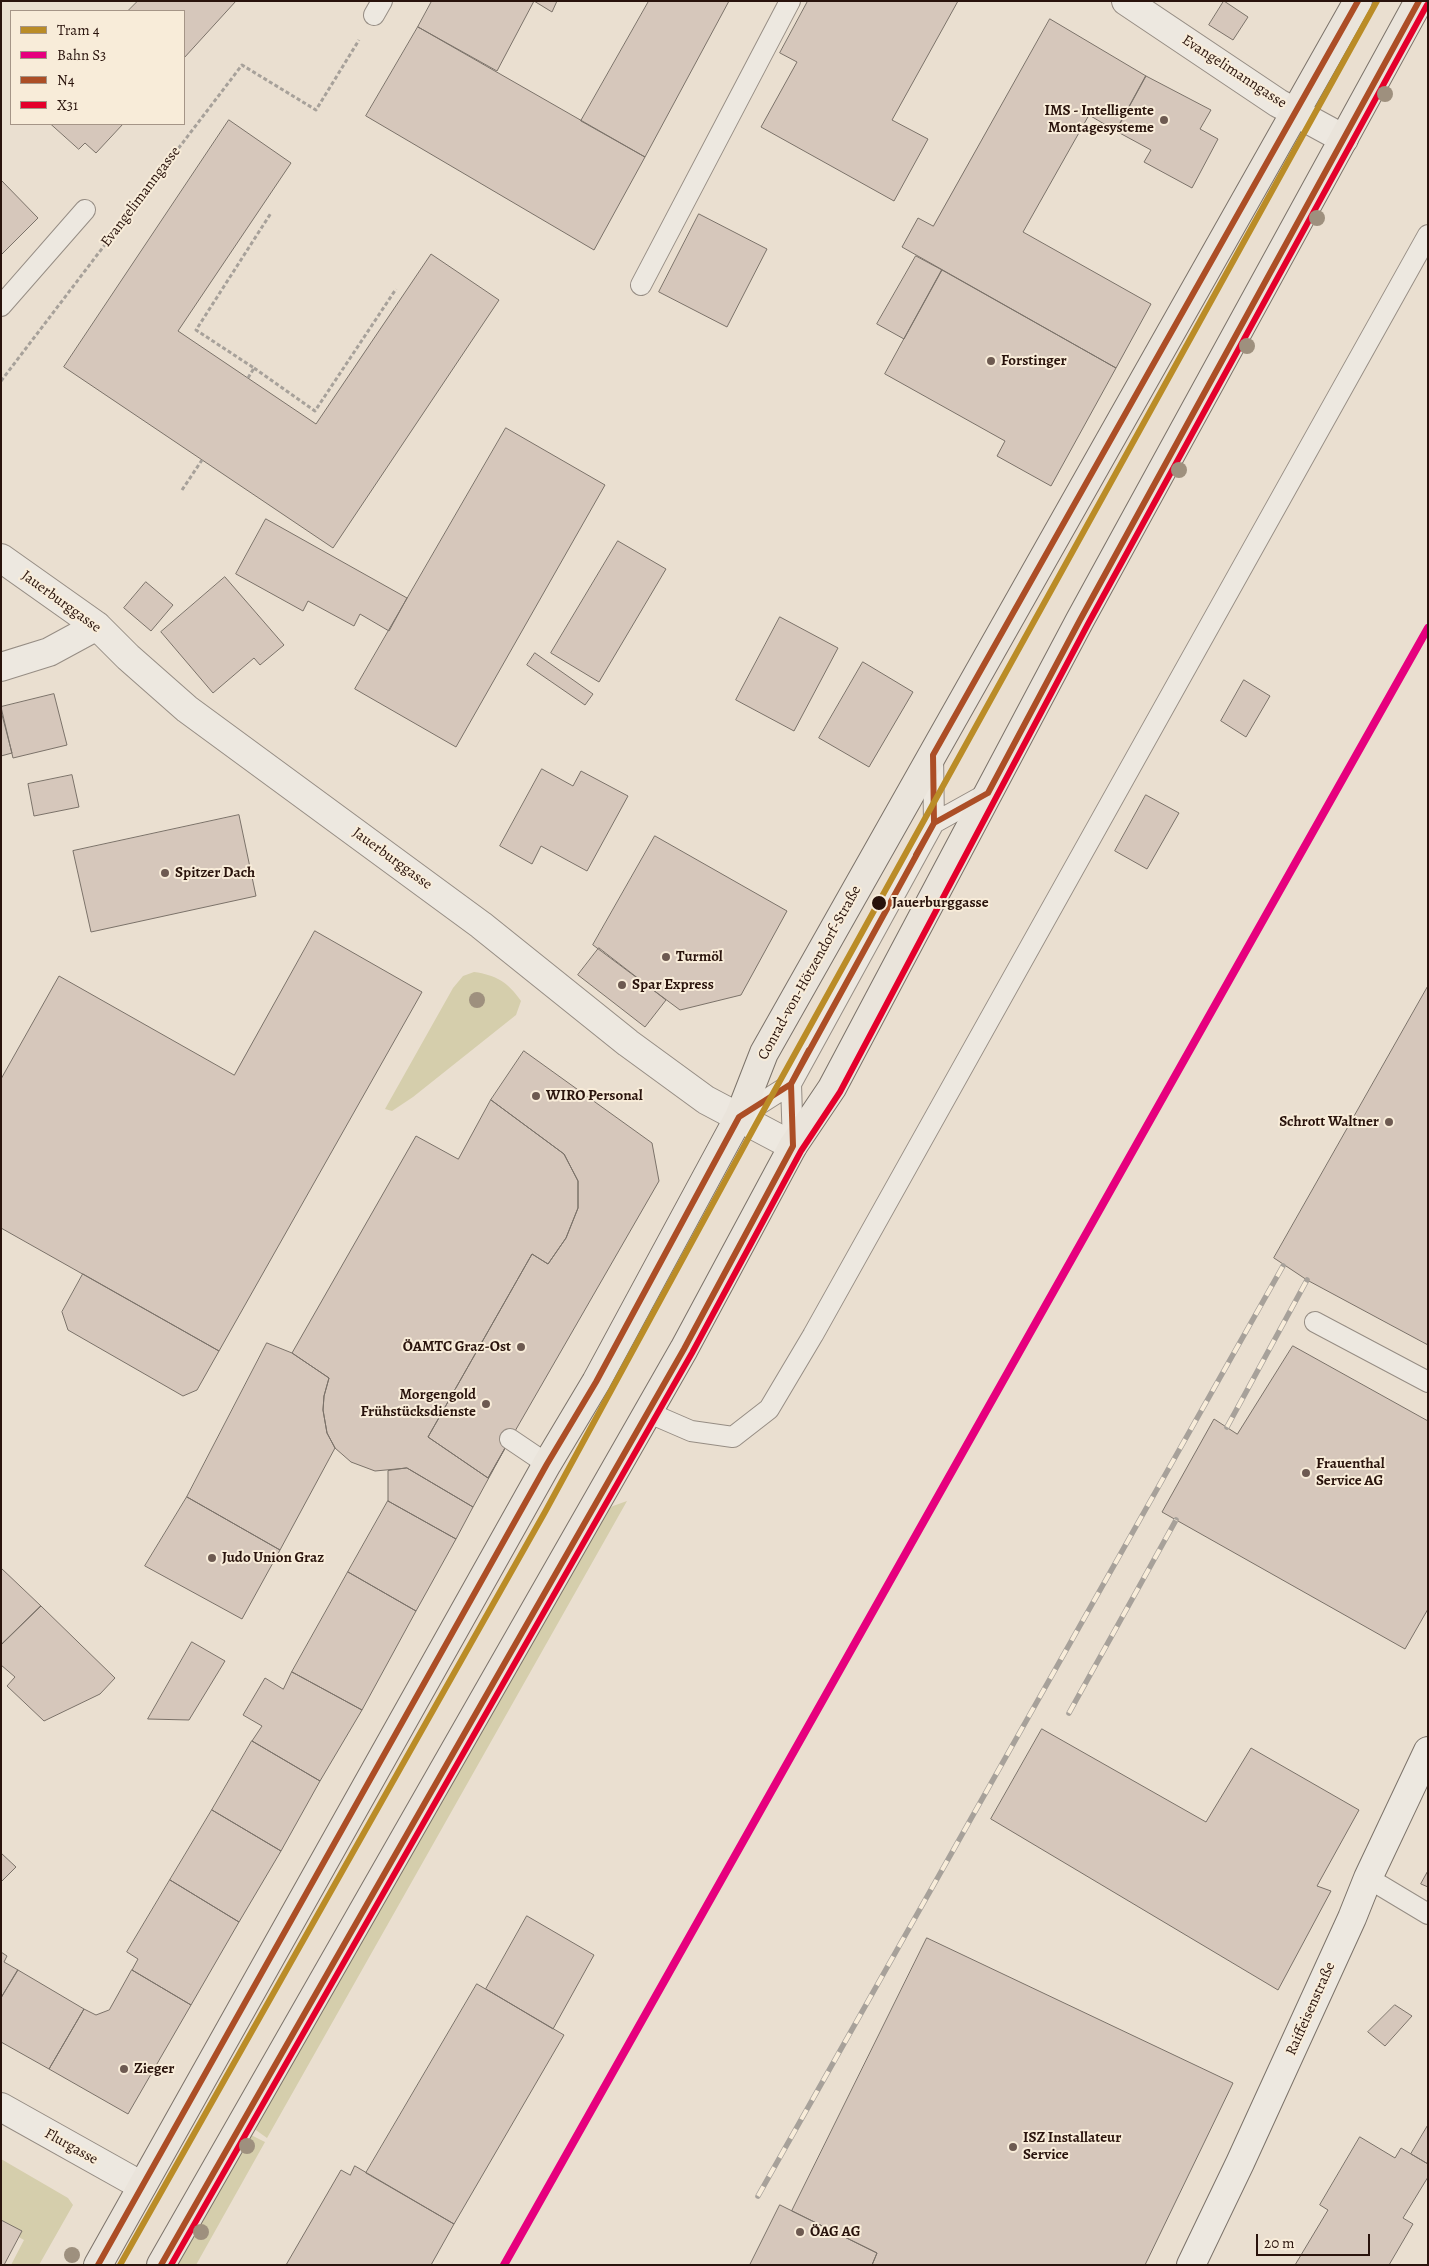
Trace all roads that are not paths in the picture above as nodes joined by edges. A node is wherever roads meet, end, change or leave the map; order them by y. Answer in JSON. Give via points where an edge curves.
{"nodes":[{"id":1,"x":790,"y":1,"type":"edge"},
{"id":2,"x":1126,"y":1,"type":"edge"},
{"id":3,"x":1358,"y":1,"type":"edge"},
{"id":4,"x":1419,"y":1,"type":"edge"},
{"id":5,"x":1296,"y":112,"type":"junction"},
{"id":6,"x":1344,"y":139,"type":"junction"},
{"id":7,"x":85,"y":210,"type":"dead end"},
{"id":8,"x":1428,"y":235,"type":"edge"},
{"id":9,"x":641,"y":285,"type":"dead end"},
{"id":10,"x":1,"y":306,"type":"edge"},
{"id":11,"x":1,"y":558,"type":"edge"},
{"id":12,"x":97,"y":626,"type":"junction"},
{"id":13,"x":1,"y":667,"type":"edge"},
{"id":14,"x":933,"y":754,"type":"junction"},
{"id":15,"x":988,"y":793,"type":"junction"},
{"id":16,"x":934,"y":823,"type":"junction"},
{"id":17,"x":791,"y":1084,"type":"junction"},
{"id":18,"x":739,"y":1117,"type":"junction"},
{"id":19,"x":793,"y":1146,"type":"junction"},
{"id":20,"x":1315,"y":1322,"type":"dead end"},
{"id":21,"x":1428,"y":1382,"type":"edge"},
{"id":22,"x":647,"y":1412,"type":"junction"},
{"id":23,"x":510,"y":1438,"type":"dead end"},
{"id":24,"x":547,"y":1464,"type":"junction"},
{"id":25,"x":1428,"y":1751,"type":"edge"},
{"id":26,"x":1368,"y":1878,"type":"junction"},
{"id":27,"x":1428,"y":1914,"type":"edge"},
{"id":28,"x":1,"y":2107,"type":"edge"},
{"id":29,"x":142,"y":2186,"type":"junction"},
{"id":30,"x":98,"y":2265,"type":"edge"},
{"id":31,"x":162,"y":2265,"type":"edge"},
{"id":32,"x":1191,"y":2265,"type":"edge"}],
"edges":[{"from":1,"to":9,"type":"lane"},
{"from":2,"to":5,"type":"street","name":"Evangelimanngasse"},
{"from":3,"to":5,"type":"main road","name":"Conrad-von-Hötzendorf-Straße"},
{"from":4,"to":6,"type":"main road"},
{"from":5,"to":6,"type":"street","name":"Evangelimanngasse"},
{"from":5,"to":14,"type":"main road","name":"Conrad-von-Hötzendorf-Straße"},
{"from":6,"to":15,"type":"main road"},
{"from":7,"to":10,"type":"lane"},
{"from":8,"to":22,"type":"lane","via":[[814,1335],[769,1409],[733,1437],[691,1431]]},
{"from":11,"to":12,"type":"street","name":"Jauerburggasse"},
{"from":12,"to":13,"type":"street","via":[[49,652]]},
{"from":12,"to":18,"type":"street","name":"Jauerburggasse","via":[[186,709],[481,925],[706,1100]]},
{"from":14,"to":16,"type":"lane"},
{"from":14,"to":18,"type":"main road","name":"Conrad-von-Hötzendorf-Straße","via":[[764,1053]]},
{"from":15,"to":16,"type":"lane"},
{"from":15,"to":19,"type":"main road","via":[[832,1088]]},
{"from":16,"to":17,"type":"lane"},
{"from":17,"to":18,"type":"lane"},
{"from":17,"to":19,"type":"lane"},
{"from":18,"to":19,"type":"street","name":"Jauerburggasse"},
{"from":18,"to":24,"type":"main road","name":"Conrad-von-Hötzendorf-Straße","via":[[596,1382]]},
{"from":19,"to":22,"type":"main road"},
{"from":20,"to":21,"type":"lane"},
{"from":22,"to":31,"type":"main road"},
{"from":23,"to":24,"type":"lane"},
{"from":24,"to":29,"type":"main road","name":"Conrad-von-Hötzendorf-Straße"},
{"from":25,"to":26,"type":"street","name":"Raiffeisenstraße"},
{"from":26,"to":27,"type":"lane"},
{"from":26,"to":32,"type":"street","name":"Raiffeisenstraße"},
{"from":28,"to":29,"type":"street","name":"Flurgasse"},
{"from":29,"to":30,"type":"main road","name":"Conrad-von-Hötzendorf-Straße"}]}
